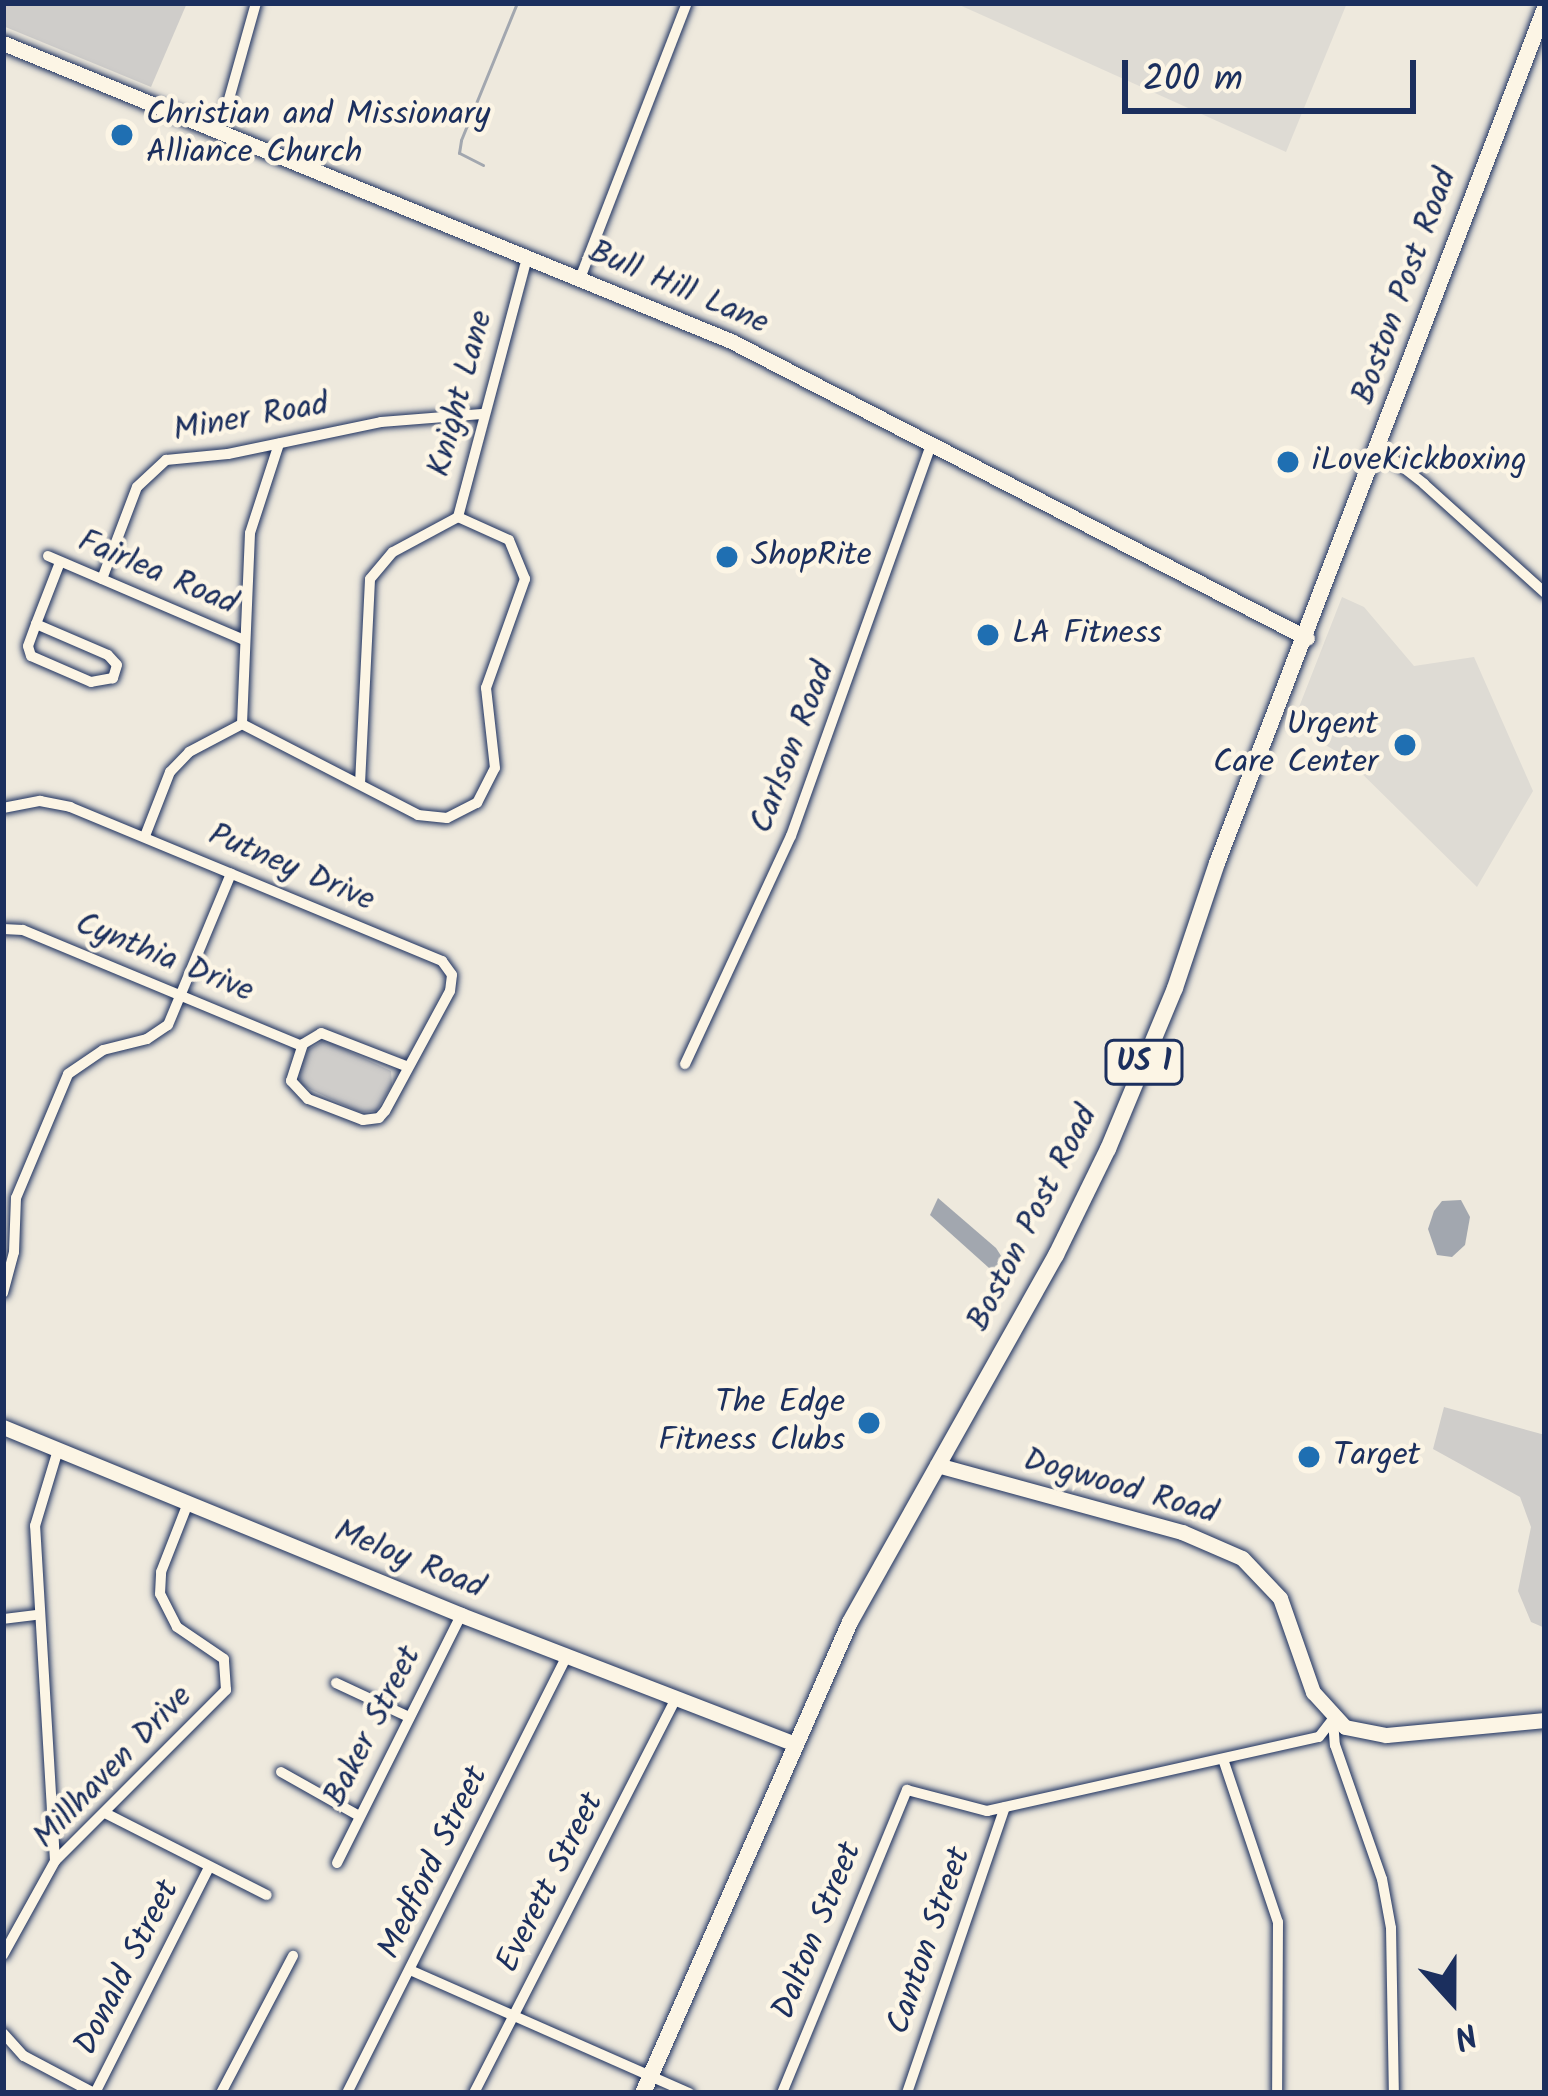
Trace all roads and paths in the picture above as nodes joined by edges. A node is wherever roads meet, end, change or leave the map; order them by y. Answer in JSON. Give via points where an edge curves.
{"nodes":[{"id":1,"x":256,"y":3,"type":"edge"},
{"id":2,"x":687,"y":3,"type":"edge"},
{"id":3,"x":1545,"y":8,"type":"edge"},
{"id":4,"x":3,"y":43,"type":"edge"},
{"id":5,"x":220,"y":131,"type":"junction"},
{"id":6,"x":527,"y":258,"type":"junction"},
{"id":7,"x":580,"y":280,"type":"junction"},
{"id":8,"x":482,"y":414,"type":"junction"},
{"id":9,"x":932,"y":443,"type":"junction"},
{"id":10,"x":279,"y":444,"type":"junction"},
{"id":11,"x":1376,"y":455,"type":"junction"},
{"id":12,"x":458,"y":517,"type":"junction"},
{"id":13,"x":102,"y":579,"type":"junction"},
{"id":14,"x":1545,"y":593,"type":"edge"},
{"id":15,"x":36,"y":624,"type":"junction"},
{"id":16,"x":1307,"y":638,"type":"junction"},
{"id":17,"x":244,"y":640,"type":"junction"},
{"id":18,"x":242,"y":724,"type":"junction"},
{"id":19,"x":360,"y":784,"type":"junction"},
{"id":20,"x":3,"y":808,"type":"edge"},
{"id":21,"x":145,"y":836,"type":"junction"},
{"id":22,"x":231,"y":874,"type":"junction"},
{"id":23,"x":3,"y":929,"type":"edge"},
{"id":24,"x":181,"y":994,"type":"junction"},
{"id":25,"x":302,"y":1046,"type":"junction"},
{"id":26,"x":685,"y":1064,"type":"dead end"},
{"id":27,"x":408,"y":1067,"type":"junction"},
{"id":28,"x":3,"y":1293,"type":"edge"},
{"id":29,"x":3,"y":1427,"type":"edge"},
{"id":30,"x":58,"y":1450,"type":"junction"},
{"id":31,"x":938,"y":1466,"type":"junction"},
{"id":32,"x":188,"y":1503,"type":"junction"},
{"id":33,"x":461,"y":1615,"type":"junction"},
{"id":34,"x":38,"y":1616,"type":"junction"},
{"id":35,"x":3,"y":1619,"type":"edge"},
{"id":36,"x":567,"y":1655,"type":"junction"},
{"id":37,"x":336,"y":1683,"type":"dead end"},
{"id":38,"x":676,"y":1698,"type":"junction"},
{"id":39,"x":410,"y":1717,"type":"junction"},
{"id":40,"x":1333,"y":1719,"type":"junction"},
{"id":41,"x":1545,"y":1720,"type":"edge"},
{"id":42,"x":796,"y":1744,"type":"junction"},
{"id":43,"x":1223,"y":1762,"type":"junction"},
{"id":44,"x":281,"y":1772,"type":"dead end"},
{"id":45,"x":1005,"y":1808,"type":"junction"},
{"id":46,"x":106,"y":1814,"type":"junction"},
{"id":47,"x":359,"y":1816,"type":"junction"},
{"id":48,"x":55,"y":1861,"type":"junction"},
{"id":49,"x":337,"y":1863,"type":"dead end"},
{"id":50,"x":209,"y":1867,"type":"junction"},
{"id":51,"x":266,"y":1895,"type":"dead end"},
{"id":52,"x":3,"y":1954,"type":"edge"},
{"id":53,"x":293,"y":1956,"type":"dead end"},
{"id":54,"x":410,"y":1970,"type":"junction"},
{"id":55,"x":512,"y":2019,"type":"junction"},
{"id":56,"x":3,"y":2033,"type":"edge"},
{"id":57,"x":652,"y":2073,"type":"junction"},
{"id":58,"x":95,"y":2093,"type":"edge"},
{"id":59,"x":221,"y":2093,"type":"edge"},
{"id":60,"x":347,"y":2093,"type":"edge"},
{"id":61,"x":474,"y":2093,"type":"edge"},
{"id":62,"x":643,"y":2093,"type":"edge"},
{"id":63,"x":688,"y":2093,"type":"edge"},
{"id":64,"x":782,"y":2093,"type":"edge"},
{"id":65,"x":908,"y":2093,"type":"edge"},
{"id":66,"x":1277,"y":2093,"type":"edge"},
{"id":67,"x":1394,"y":2093,"type":"edge"}],
"edges":[{"from":1,"to":5,"type":"street"},
{"from":2,"to":7,"type":"street"},
{"from":3,"to":11,"type":"main road","name":"Boston Post Road","number":"US 1"},
{"from":4,"to":5,"type":"main road","name":"Bull Hill Lane"},
{"from":5,"to":6,"type":"main road","name":"Bull Hill Lane"},
{"from":6,"to":7,"type":"main road","name":"Bull Hill Lane"},
{"from":6,"to":8,"type":"street","name":"Knight Lane"},
{"from":7,"to":9,"type":"main road","name":"Bull Hill Lane","via":[[731,341]]},
{"from":8,"to":10,"type":"street","name":"Miner Road","via":[[381,422]]},
{"from":8,"to":12,"type":"street","name":"Knight Lane"},
{"from":9,"to":16,"type":"main road","name":"Bull Hill Lane"},
{"from":9,"to":26,"type":"street","name":"Carlson Road","via":[[790,836]]},
{"from":10,"to":13,"type":"street","name":"Miner Road","via":[[157,464],[137,487]]},
{"from":10,"to":17,"type":"street","via":[[250,533]]},
{"from":11,"to":14,"type":"street","via":[[1424,484]]},
{"from":11,"to":16,"type":"main road","name":"Boston Post Road","number":"US 1"},
{"from":12,"to":19,"type":"street","name":"Knight Lane","via":[[393,552],[370,579]]},
{"from":12,"to":19,"type":"street","via":[[503,534],[524,572],[523,596],[486,688],[493,779],[477,803],[447,818],[418,815]]},
{"from":13,"to":15,"type":"street","name":"Fairlea Road","via":[[54,559]]},
{"from":13,"to":17,"type":"street","name":"Fairlea Road"},
{"from":15,"to":15,"type":"street","via":[[108,655],[117,665],[113,678],[91,682],[31,656]]},
{"from":16,"to":31,"type":"main road","name":"Boston Post Road","number":"US 1","via":[[1108,1149]]},
{"from":17,"to":18,"type":"street"},
{"from":18,"to":19,"type":"street"},
{"from":18,"to":21,"type":"street","via":[[189,752],[170,772]]},
{"from":20,"to":21,"type":"street","name":"Putney Drive","via":[[58,803]]},
{"from":21,"to":22,"type":"street","name":"Putney Drive"},
{"from":22,"to":24,"type":"street"},
{"from":22,"to":27,"type":"street","name":"Putney Drive","via":[[448,965],[450,992]]},
{"from":23,"to":24,"type":"street","name":"Cynthia Drive"},
{"from":24,"to":25,"type":"street","name":"Cynthia Drive"},
{"from":24,"to":28,"type":"street","via":[[161,1032],[103,1050],[68,1075],[16,1198]]},
{"from":25,"to":27,"type":"street","via":[[329,1034]]},
{"from":25,"to":27,"type":"street","via":[[291,1078],[296,1091],[363,1120],[381,1115]]},
{"from":29,"to":30,"type":"main road","name":"Meloy Road"},
{"from":30,"to":32,"type":"main road","name":"Meloy Road"},
{"from":30,"to":34,"type":"street","via":[[35,1526]]},
{"from":31,"to":40,"type":"main road","name":"Dogwood Road","via":[[1182,1532],[1241,1558],[1285,1606],[1308,1681]]},
{"from":31,"to":42,"type":"main road","name":"Boston Post Road","number":"US 1","via":[[850,1622]]},
{"from":32,"to":33,"type":"main road","name":"Meloy Road"},
{"from":32,"to":46,"type":"street","name":"Millhaven Drive","via":[[160,1594],[177,1627],[224,1659],[229,1684]]},
{"from":33,"to":36,"type":"main road","name":"Meloy Road"},
{"from":33,"to":39,"type":"street","name":"Baker Street"},
{"from":34,"to":35,"type":"street"},
{"from":34,"to":48,"type":"street"},
{"from":36,"to":38,"type":"main road","name":"Meloy Road"},
{"from":36,"to":54,"type":"street","name":"Medford Street"},
{"from":37,"to":39,"type":"street"},
{"from":38,"to":42,"type":"main road","name":"Meloy Road"},
{"from":38,"to":55,"type":"street","name":"Everett Street"},
{"from":39,"to":47,"type":"street","name":"Baker Street"},
{"from":40,"to":41,"type":"main road","via":[[1386,1735]]},
{"from":40,"to":43,"type":"street","via":[[1319,1737]]},
{"from":40,"to":67,"type":"street","via":[[1391,1928]]},
{"from":42,"to":57,"type":"main road","name":"Boston Post Road","number":"US 1"},
{"from":43,"to":45,"type":"street"},
{"from":43,"to":66,"type":"street","via":[[1278,1922]]},
{"from":44,"to":47,"type":"street"},
{"from":45,"to":64,"type":"street","name":"Dalton Street","via":[[973,1811],[907,1790]]},
{"from":45,"to":65,"type":"street","name":"Canton Street"},
{"from":46,"to":48,"type":"street","name":"Millhaven Drive"},
{"from":46,"to":50,"type":"street"},
{"from":47,"to":49,"type":"street","name":"Baker Street"},
{"from":48,"to":52,"type":"street","name":"Millhaven Drive"},
{"from":50,"to":51,"type":"street"},
{"from":50,"to":58,"type":"street","name":"Donald Street"},
{"from":53,"to":59,"type":"street"},
{"from":54,"to":55,"type":"street"},
{"from":54,"to":60,"type":"street","name":"Medford Street"},
{"from":55,"to":57,"type":"street"},
{"from":55,"to":61,"type":"street","name":"Everett Street"},
{"from":56,"to":58,"type":"street","via":[[24,2056]]},
{"from":57,"to":62,"type":"main road","name":"Boston Post Road","number":"US 1"},
{"from":57,"to":63,"type":"street"}]}
